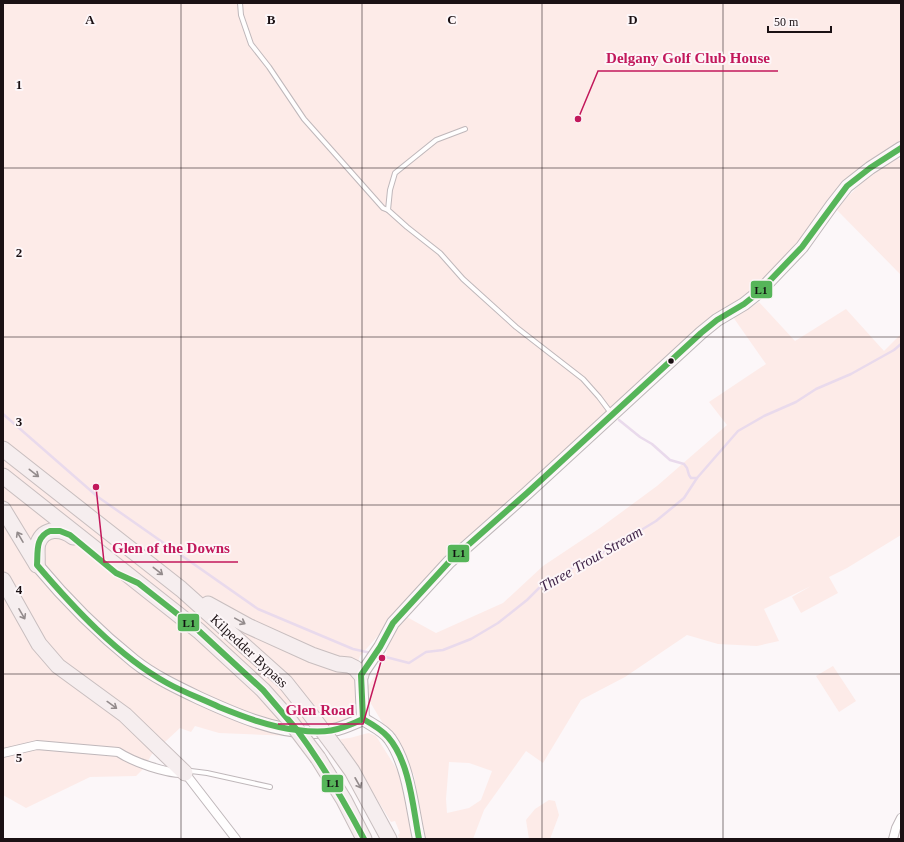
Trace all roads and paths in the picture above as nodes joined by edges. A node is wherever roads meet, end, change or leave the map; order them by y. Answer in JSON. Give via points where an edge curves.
{"nodes":[{"id":1,"x":240,"y":3,"type":"edge"},
{"id":2,"x":465,"y":129,"type":"dead end"},
{"id":3,"x":901,"y":148,"type":"edge"},
{"id":4,"x":388,"y":210,"type":"junction"},
{"id":5,"x":612,"y":415,"type":"junction"},
{"id":6,"x":3,"y":449,"type":"edge"},
{"id":7,"x":3,"y":476,"type":"edge"},
{"id":8,"x":3,"y":509,"type":"edge"},
{"id":9,"x":38,"y":565,"type":"junction"},
{"id":10,"x":3,"y":580,"type":"edge"},
{"id":11,"x":138,"y":583,"type":"junction"},
{"id":12,"x":181,"y":589,"type":"junction"},
{"id":13,"x":361,"y":674,"type":"junction"},
{"id":14,"x":363,"y":719,"type":"junction"},
{"id":15,"x":3,"y":753,"type":"edge"},
{"id":16,"x":185,"y":773,"type":"junction"},
{"id":17,"x":270,"y":787,"type":"dead end"},
{"id":18,"x":901,"y":818,"type":"edge"},
{"id":19,"x":236,"y":839,"type":"edge"},
{"id":20,"x":364,"y":839,"type":"edge"},
{"id":21,"x":389,"y":839,"type":"edge"},
{"id":22,"x":420,"y":839,"type":"edge"},
{"id":23,"x":893,"y":839,"type":"edge"}],
"edges":[{"from":1,"to":4,"type":"lane","via":[[251,44],[304,119],[383,208]]},
{"from":2,"to":4,"type":"lane","via":[[436,140],[395,173]]},
{"from":3,"to":5,"type":"main road","via":[[847,186],[802,247],[759,292],[700,333]]},
{"from":4,"to":5,"type":"lane","via":[[440,253],[463,279],[516,327],[583,379]]},
{"from":5,"to":13,"type":"main road","via":[[449,562],[393,623]]},
{"from":6,"to":12,"type":"highway","one_way":true},
{"from":7,"to":11,"type":"highway"},
{"from":9,"to":8,"type":"highway","one_way":true},
{"from":9,"to":11,"type":"highway","via":[[38,544],[42,536],[50,531],[62,530],[116,573]]},
{"from":9,"to":14,"type":"main road","via":[[63,596],[89,621],[134,661],[167,683],[224,709],[275,728],[311,732],[340,730]]},
{"from":10,"to":16,"type":"highway","one_way":true,"via":[[39,644],[58,666],[125,715]]},
{"from":11,"to":20,"type":"highway","name":"Kilpedder Bypass","bridge":true,"via":[[199,631],[263,690],[287,717],[318,758]]},
{"from":12,"to":13,"type":"highway","one_way":true,"via":[[248,626],[312,655],[355,668]]},
{"from":12,"to":21,"type":"highway","name":"Kilpedder Bypass","one_way":true,"bridge":true,"via":[[285,682],[352,771]]},
{"from":13,"to":14,"type":"main road"},
{"from":14,"to":22,"type":"main road","via":[[385,733],[403,764]]},
{"from":15,"to":16,"type":"street","via":[[37,745],[118,752],[128,758],[175,773]]},
{"from":16,"to":17,"type":"lane","via":[[208,773]]},
{"from":16,"to":19,"type":"street"},
{"from":18,"to":23,"type":"street"}]}
